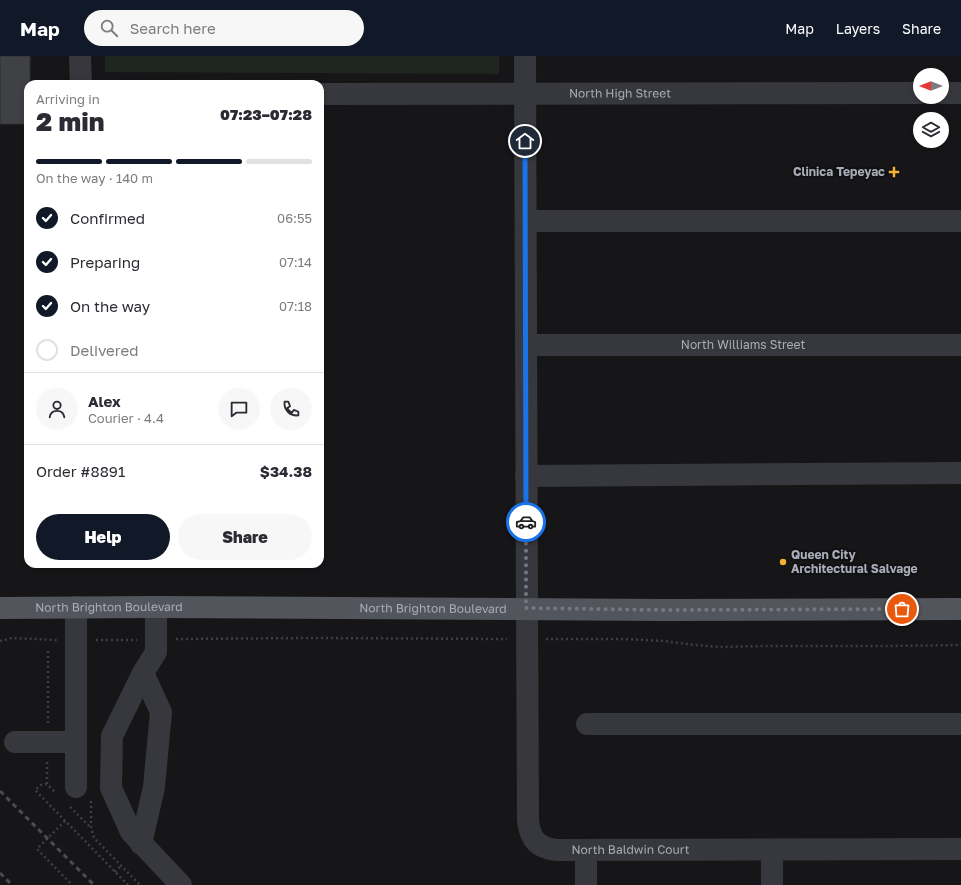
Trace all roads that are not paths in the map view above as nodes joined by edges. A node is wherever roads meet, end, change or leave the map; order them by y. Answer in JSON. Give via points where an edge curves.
{"nodes":[{"id":1,"x":80,"y":56,"type":"edge"},
{"id":2,"x":525,"y":56,"type":"edge"},
{"id":3,"x":81,"y":80,"type":"edge"},
{"id":4,"x":913,"y":93,"type":"edge"},
{"id":5,"x":949,"y":93,"type":"edge"},
{"id":6,"x":961,"y":93,"type":"edge"},
{"id":7,"x":324,"y":94,"type":"edge"},
{"id":8,"x":525,"y":94,"type":"junction"},
{"id":9,"x":526,"y":221,"type":"junction"},
{"id":10,"x":961,"y":221,"type":"edge"},
{"id":11,"x":526,"y":345,"type":"junction"},
{"id":12,"x":961,"y":345,"type":"edge"},
{"id":13,"x":961,"y":473,"type":"edge"},
{"id":14,"x":526,"y":476,"type":"junction"},
{"id":15,"x":76,"y":607,"type":"junction"},
{"id":16,"x":156,"y":607,"type":"junction"},
{"id":17,"x":0,"y":608,"type":"edge"},
{"id":18,"x":526,"y":608,"type":"junction"},
{"id":19,"x":961,"y":609,"type":"edge"},
{"id":20,"x":143,"y":674,"type":"junction"},
{"id":21,"x":587,"y":724,"type":"dead end"},
{"id":22,"x":961,"y":724,"type":"edge"},
{"id":23,"x":15,"y":742,"type":"dead end"},
{"id":24,"x":76,"y":742,"type":"junction"},
{"id":25,"x":76,"y":787,"type":"dead end"},
{"id":26,"x":141,"y":844,"type":"junction"},
{"id":27,"x":961,"y":849,"type":"edge"},
{"id":28,"x":586,"y":850,"type":"junction"},
{"id":29,"x":772,"y":850,"type":"junction"},
{"id":30,"x":181,"y":885,"type":"edge"},
{"id":31,"x":586,"y":885,"type":"edge"},
{"id":32,"x":772,"y":885,"type":"edge"}],
"edges":[{"from":1,"to":3,"type":"street"},
{"from":2,"to":8,"type":"street","name":"North Baldwin Court"},
{"from":4,"to":8,"type":"street","name":"North High Street"},
{"from":5,"to":6,"type":"street"},
{"from":7,"to":8,"type":"street","name":"North High Street"},
{"from":8,"to":9,"type":"street","name":"North Baldwin Court"},
{"from":9,"to":10,"type":"street"},
{"from":9,"to":11,"type":"street","name":"North Baldwin Court"},
{"from":11,"to":12,"type":"street","name":"North Williams Street"},
{"from":11,"to":14,"type":"street","name":"North Baldwin Court"},
{"from":13,"to":14,"type":"street"},
{"from":14,"to":18,"type":"street","name":"North Baldwin Court"},
{"from":15,"to":16,"type":"main road","name":"North Brighton Boulevard"},
{"from":15,"to":17,"type":"main road","name":"North Brighton Boulevard"},
{"from":15,"to":24,"type":"street"},
{"from":16,"to":18,"type":"main road","name":"North Brighton Boulevard"},
{"from":16,"to":20,"type":"street","via":[[156,652]]},
{"from":18,"to":19,"type":"main road","name":"North Brighton Boulevard"},
{"from":18,"to":28,"type":"street","name":"North Baldwin Court","via":[[529,830],[540,845],[548,849]]},
{"from":20,"to":26,"type":"street","via":[[161,712],[154,787]]},
{"from":20,"to":26,"type":"street","via":[[112,736],[111,788],[131,832]]},
{"from":21,"to":22,"type":"street"},
{"from":23,"to":24,"type":"street"},
{"from":24,"to":25,"type":"street"},
{"from":26,"to":30,"type":"street"},
{"from":27,"to":29,"type":"street","name":"North Baldwin Court"},
{"from":28,"to":29,"type":"street","name":"North Baldwin Court"},
{"from":28,"to":31,"type":"street"},
{"from":29,"to":32,"type":"street"}]}
